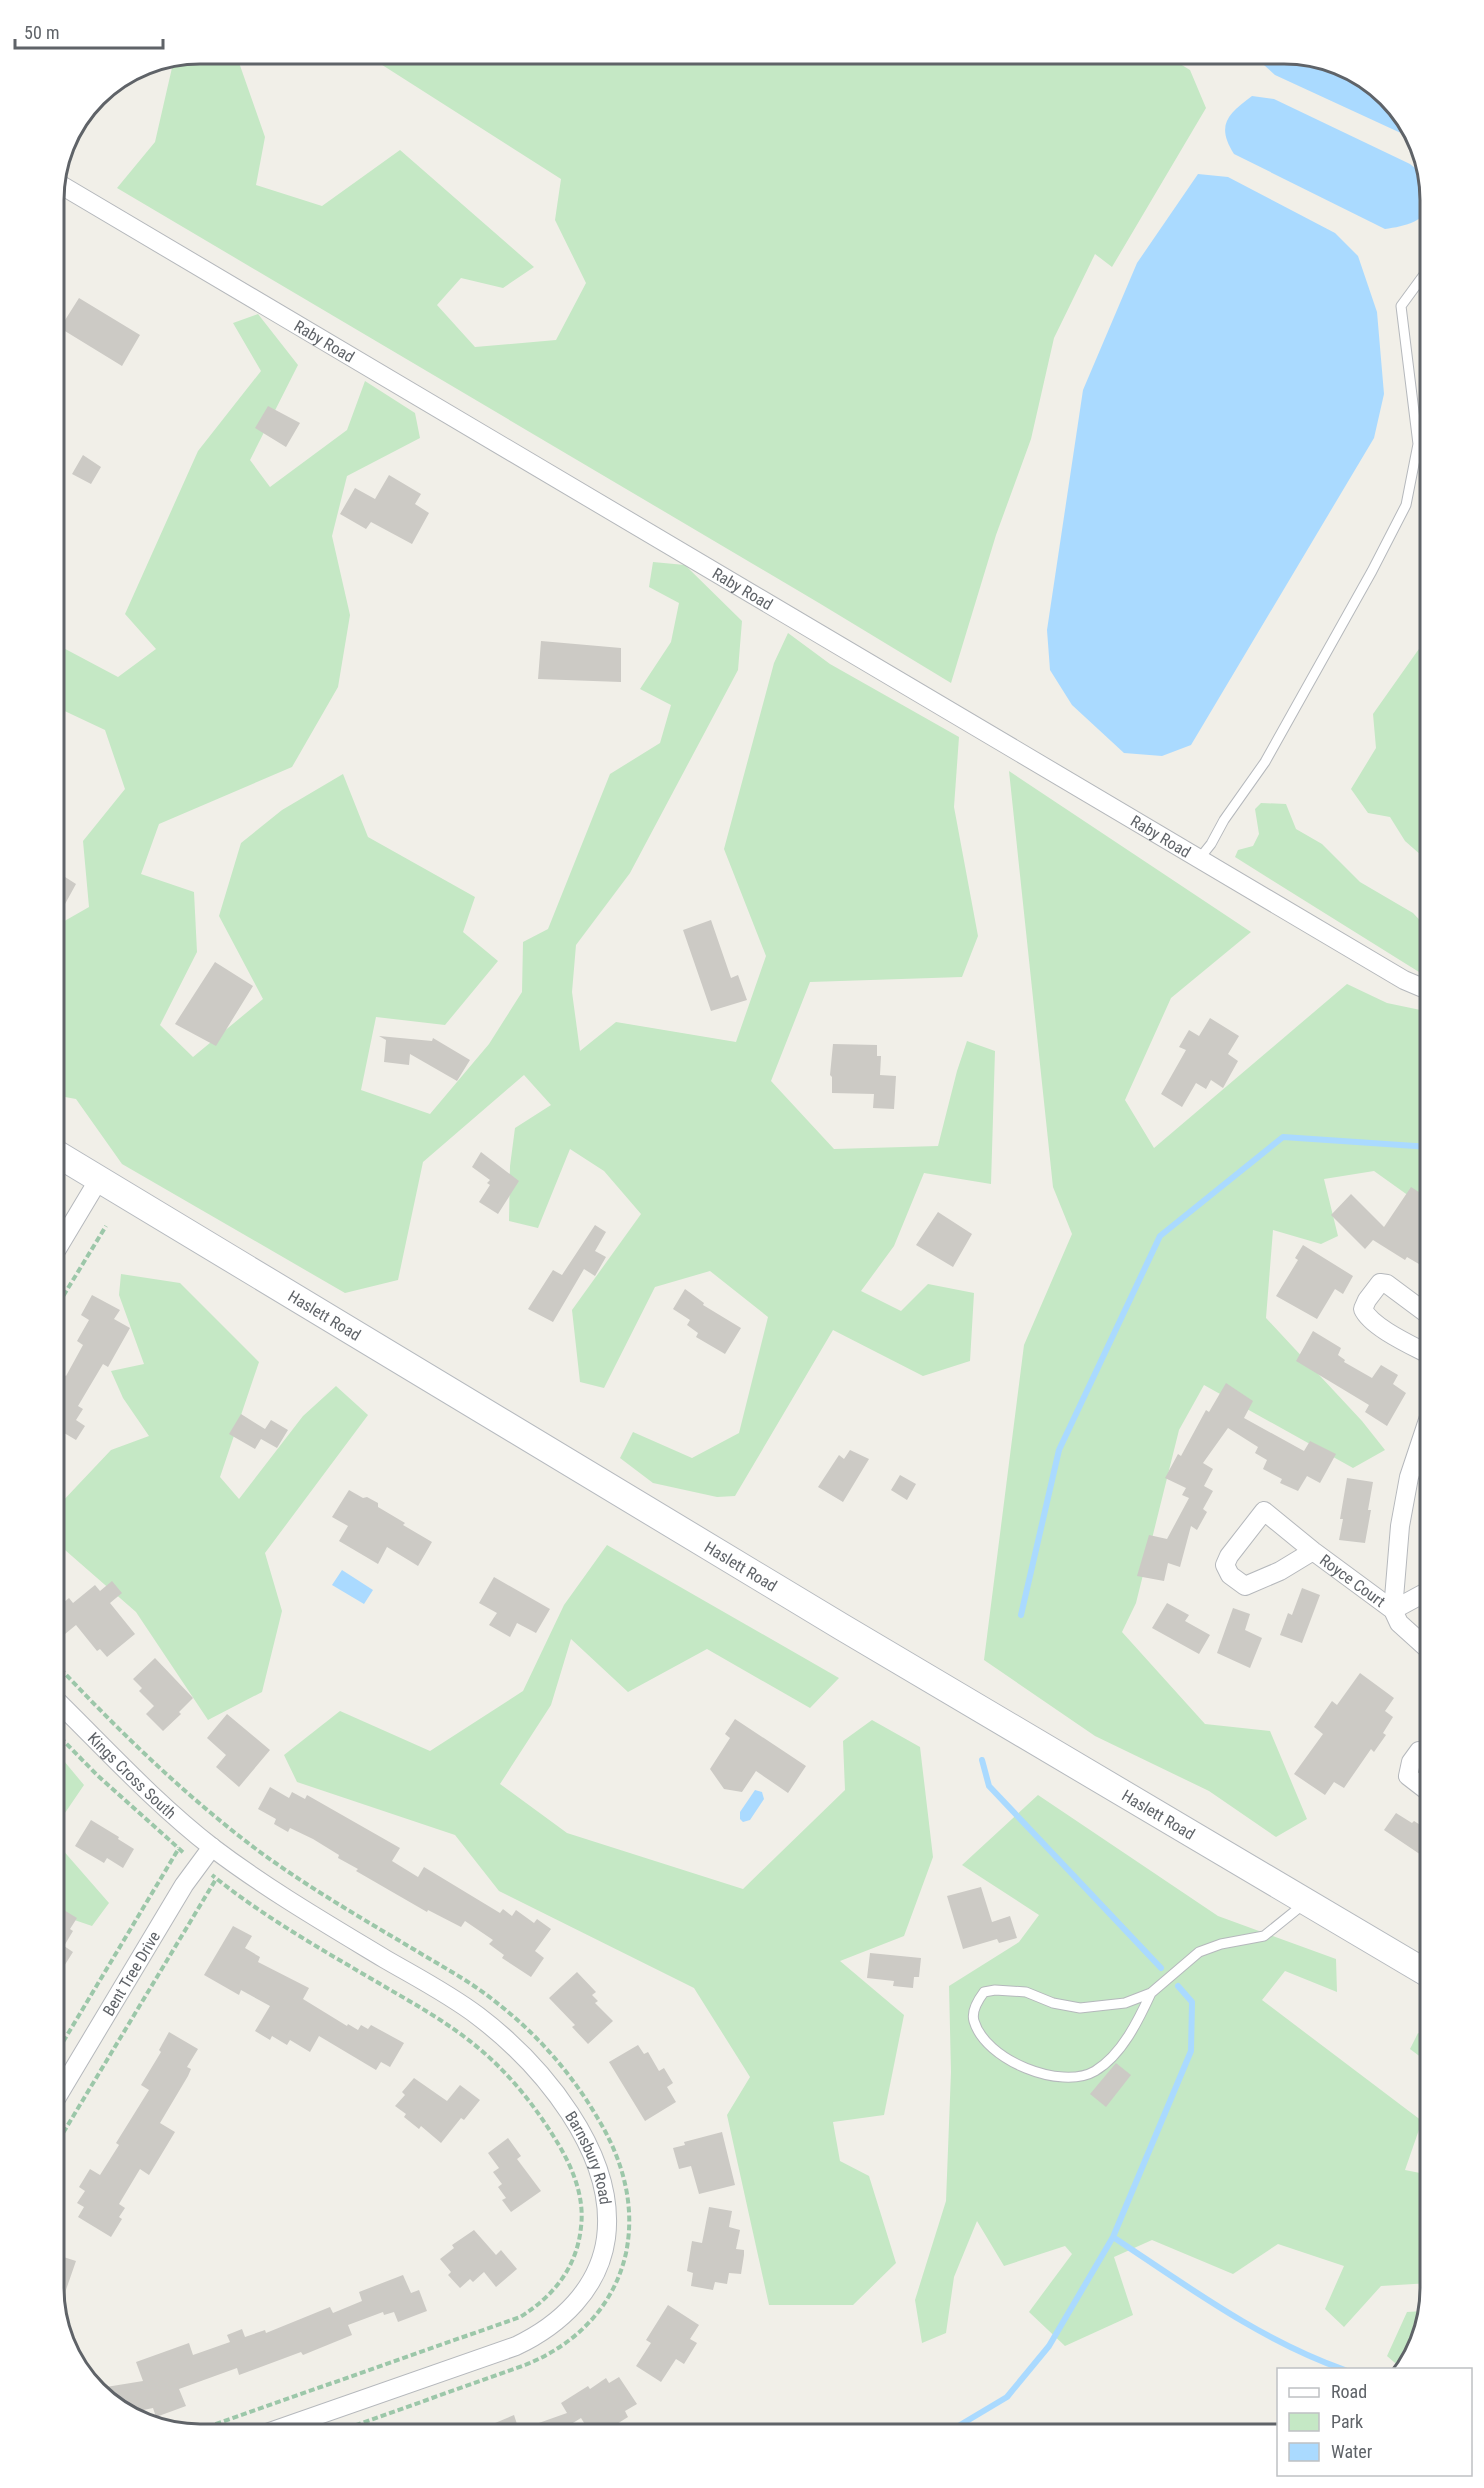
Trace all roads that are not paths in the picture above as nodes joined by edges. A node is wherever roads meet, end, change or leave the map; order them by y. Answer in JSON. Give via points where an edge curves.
{"nodes":[{"id":1,"x":65,"y":188,"type":"edge"},
{"id":2,"x":1420,"y":280,"type":"edge"},
{"id":3,"x":1199,"y":859,"type":"junction"},
{"id":4,"x":1420,"y":987,"type":"edge"},
{"id":5,"x":65,"y":1158,"type":"edge"},
{"id":6,"x":99,"y":1179,"type":"junction"},
{"id":7,"x":65,"y":1236,"type":"edge"},
{"id":8,"x":1420,"y":1309,"type":"edge"},
{"id":9,"x":1420,"y":1350,"type":"edge"},
{"id":10,"x":1420,"y":1444,"type":"edge"},
{"id":11,"x":1313,"y":1551,"type":"junction"},
{"id":12,"x":1420,"y":1595,"type":"edge"},
{"id":13,"x":1393,"y":1610,"type":"junction"},
{"id":14,"x":1420,"y":1642,"type":"edge"},
{"id":15,"x":64,"y":1709,"type":"edge"},
{"id":16,"x":1420,"y":1751,"type":"edge"},
{"id":17,"x":1420,"y":1785,"type":"edge"},
{"id":18,"x":212,"y":1847,"type":"junction"},
{"id":19,"x":1306,"y":1902,"type":"junction"},
{"id":20,"x":1420,"y":1969,"type":"edge"},
{"id":21,"x":1151,"y":1992,"type":"junction"},
{"id":22,"x":64,"y":2085,"type":"edge"},
{"id":23,"x":295,"y":2423,"type":"edge"}],
"edges":[{"from":1,"to":3,"type":"street","name":"Raby Road"},
{"from":2,"to":3,"type":"lane","via":[[1401,306],[1418,444],[1406,505],[1265,762]]},
{"from":3,"to":4,"type":"street","name":"Raby Road"},
{"from":5,"to":6,"type":"main road","name":"Haslett Road"},
{"from":6,"to":7,"type":"street"},
{"from":6,"to":19,"type":"main road","name":"Haslett Road"},
{"from":8,"to":9,"type":"street","via":[[1380,1283],[1363,1309],[1366,1317]]},
{"from":10,"to":13,"type":"street","via":[[1400,1526]]},
{"from":11,"to":11,"type":"street","name":"Royce Court","via":[[1264,1510],[1225,1565],[1230,1575],[1245,1586]]},
{"from":11,"to":13,"type":"street","name":"Royce Court"},
{"from":12,"to":13,"type":"street"},
{"from":13,"to":14,"type":"street","name":"Royce Court","via":[[1399,1623]]},
{"from":15,"to":18,"type":"street","name":"Kings Cross South","via":[[124,1770]]},
{"from":16,"to":17,"type":"street","via":[[1411,1762],[1408,1776]]},
{"from":18,"to":22,"type":"street","name":"Bent Tree Drive"},
{"from":18,"to":23,"type":"street","name":"Barnsbury Road","via":[[329,1925],[454,1999],[498,2033],[537,2071],[576,2124],[601,2175],[607,2208],[605,2244],[595,2272],[576,2303],[550,2328],[516,2346]]},
{"from":19,"to":20,"type":"main road","name":"Haslett Road"},
{"from":19,"to":21,"type":"lane","via":[[1264,1936],[1199,1952]]},
{"from":21,"to":21,"type":"lane","via":[[1125,2003],[1080,2008],[1026,1992],[995,1990],[980,1997],[973,2020],[995,2051],[1016,2063],[1043,2074],[1084,2076],[1117,2052]]}]}
